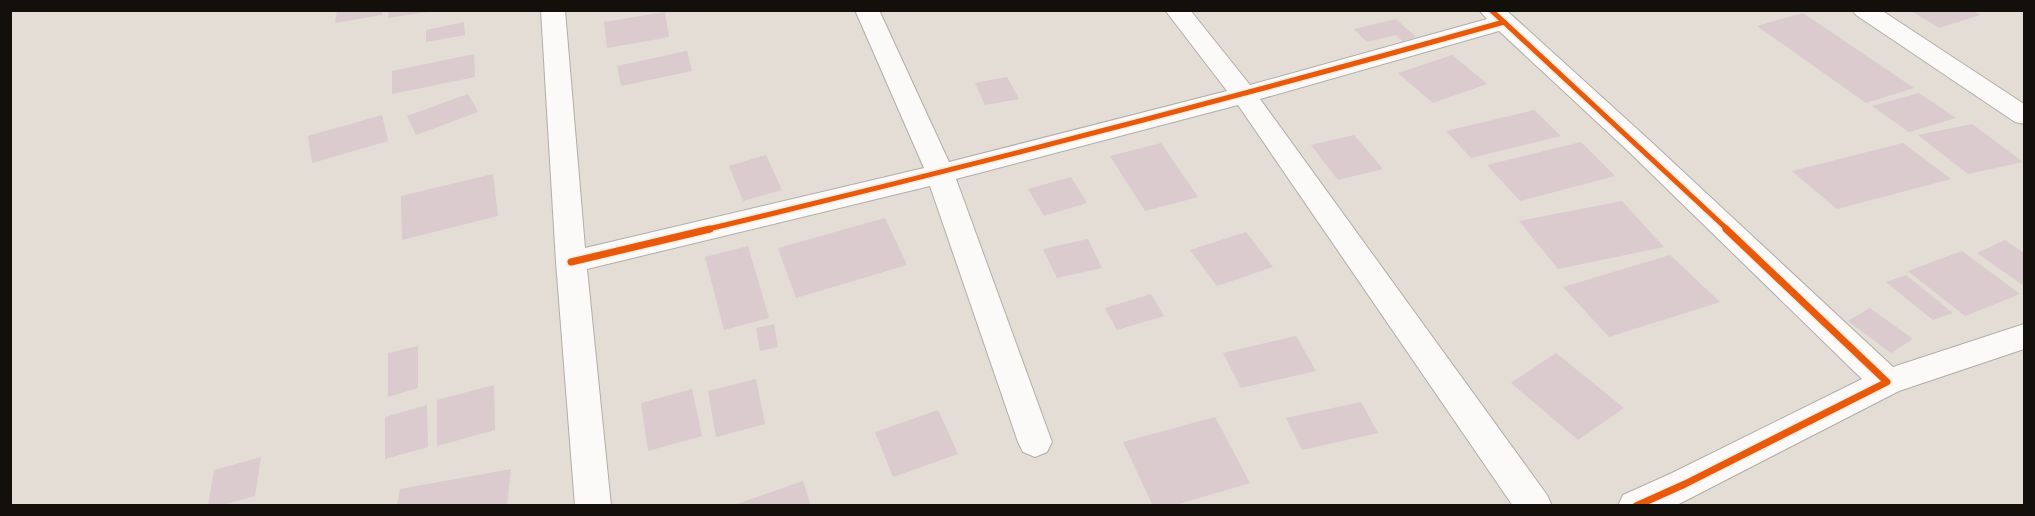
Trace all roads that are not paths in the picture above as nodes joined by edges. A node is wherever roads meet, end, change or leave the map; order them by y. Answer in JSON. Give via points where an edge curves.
{"nodes":[{"id":1,"x":553,"y":10,"type":"edge"},
{"id":2,"x":867,"y":10,"type":"edge"},
{"id":3,"x":1178,"y":10,"type":"edge"},
{"id":4,"x":1864,"y":10,"type":"edge"},
{"id":5,"x":1498,"y":16,"type":"edge"},
{"id":6,"x":1244,"y":95,"type":"junction"},
{"id":7,"x":2025,"y":116,"type":"edge"},
{"id":8,"x":940,"y":174,"type":"junction"},
{"id":9,"x":571,"y":262,"type":"junction"},
{"id":10,"x":2025,"y":336,"type":"edge"},
{"id":11,"x":1887,"y":382,"type":"junction"},
{"id":12,"x":1035,"y":442,"type":"dead end"},
{"id":13,"x":593,"y":506,"type":"edge"},
{"id":14,"x":1534,"y":506,"type":"edge"},
{"id":15,"x":1636,"y":506,"type":"edge"}],
"edges":[{"from":1,"to":9,"type":"street"},
{"from":2,"to":8,"type":"street"},
{"from":3,"to":6,"type":"street"},
{"from":4,"to":7,"type":"street"},
{"from":5,"to":6,"type":"street"},
{"from":5,"to":11,"type":"street"},
{"from":6,"to":8,"type":"street"},
{"from":6,"to":14,"type":"street"},
{"from":8,"to":9,"type":"street"},
{"from":8,"to":12,"type":"street"},
{"from":9,"to":13,"type":"street"},
{"from":10,"to":11,"type":"street"},
{"from":11,"to":15,"type":"street"}]}
